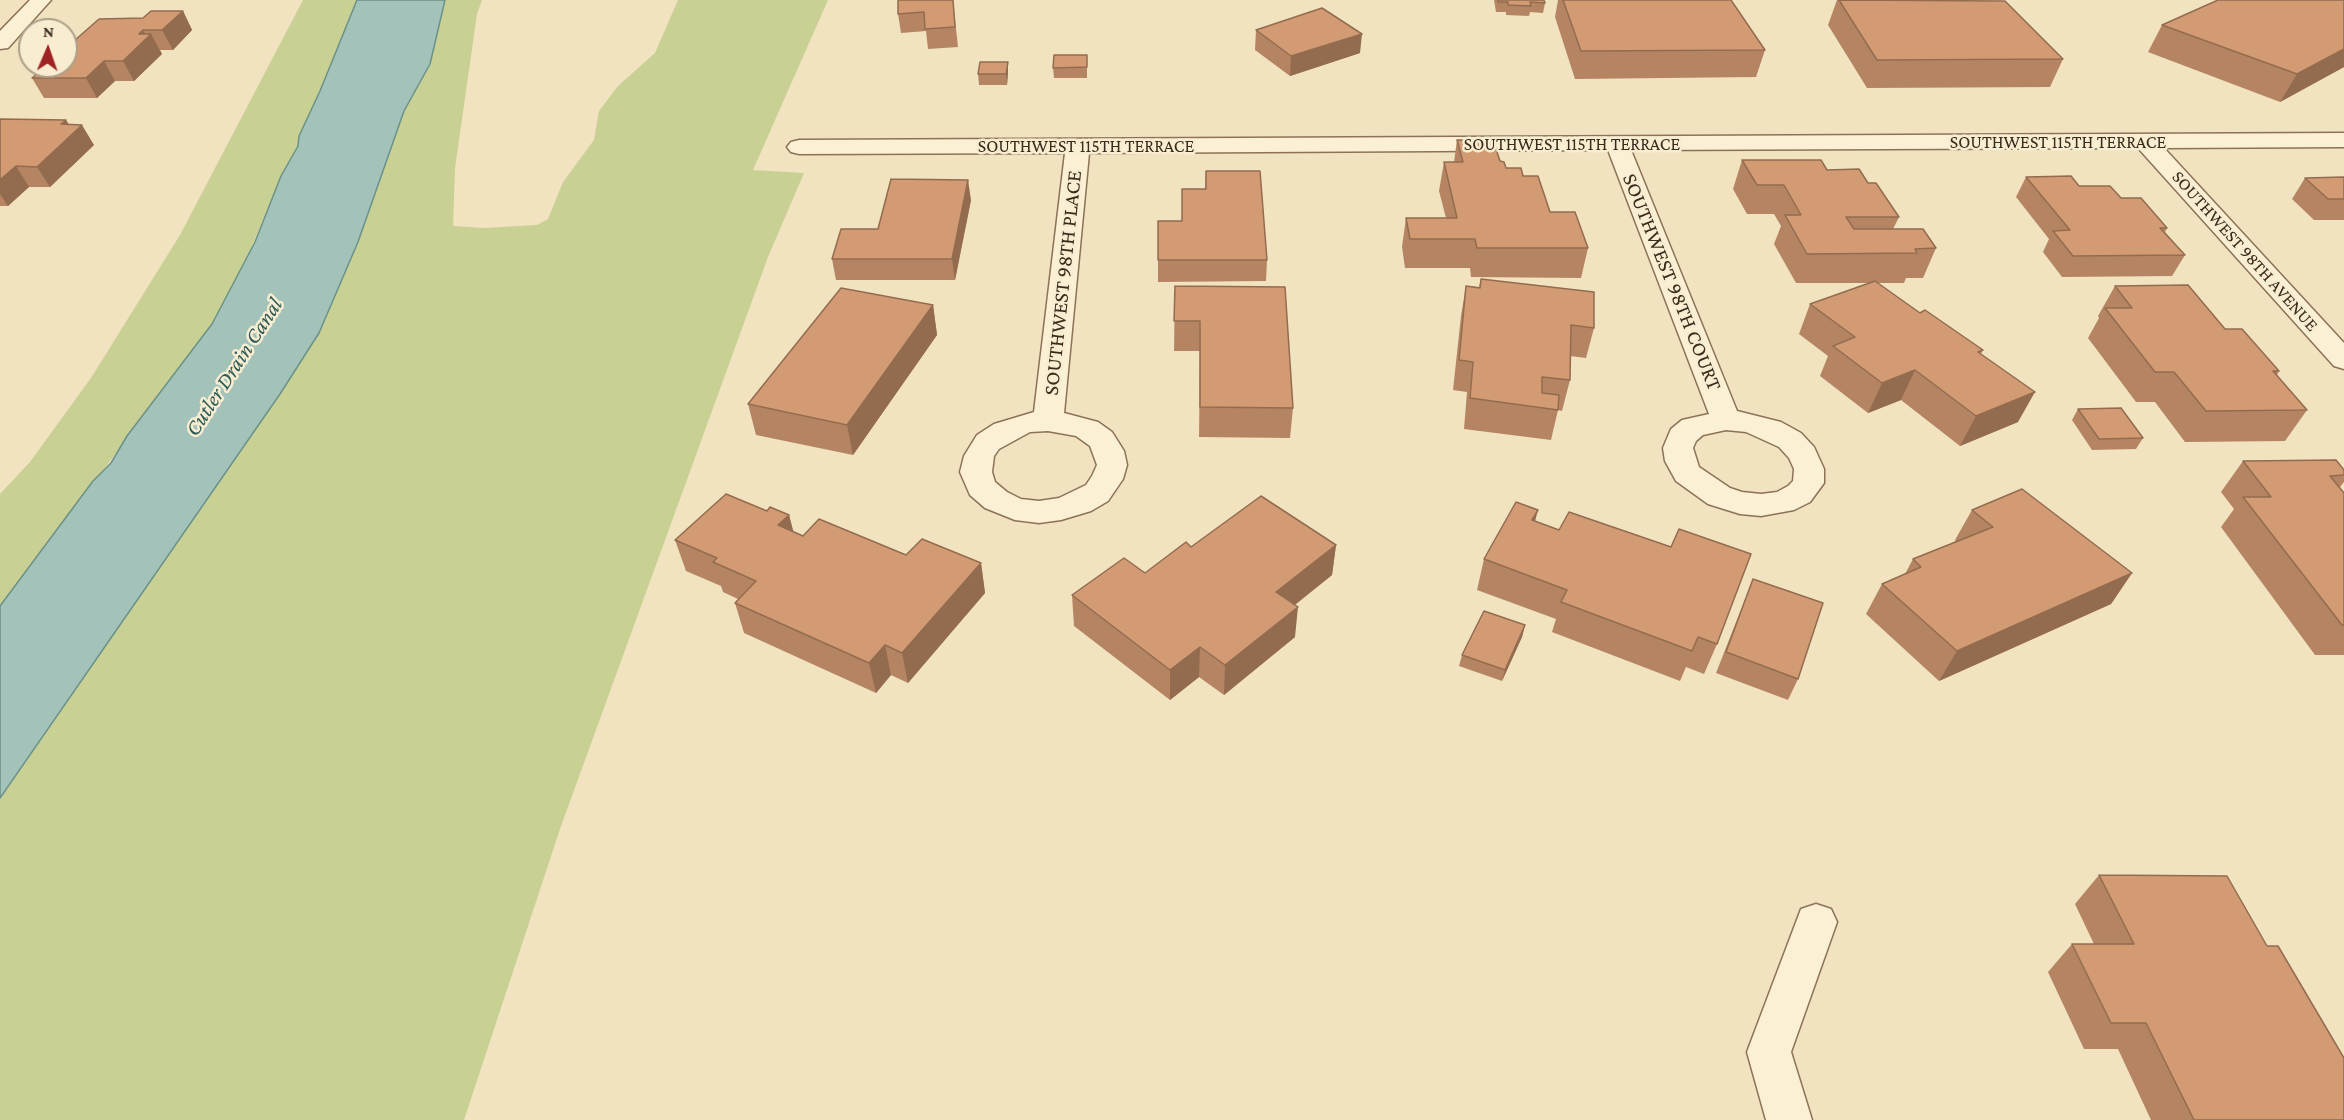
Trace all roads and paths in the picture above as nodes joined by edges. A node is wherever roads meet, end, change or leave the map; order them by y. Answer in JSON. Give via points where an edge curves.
{"nodes":[{"id":1,"x":41,"y":0,"type":"edge"},
{"id":2,"x":0,"y":43,"type":"edge"},
{"id":3,"x":2344,"y":140,"type":"edge"},
{"id":4,"x":2145,"y":141,"type":"junction"},
{"id":5,"x":1617,"y":144,"type":"junction"},
{"id":6,"x":1078,"y":146,"type":"junction"},
{"id":7,"x":799,"y":147,"type":"dead end"},
{"id":8,"x":2344,"y":360,"type":"edge"},
{"id":9,"x":1726,"y":420,"type":"dead end"},
{"id":10,"x":1048,"y":421,"type":"dead end"},
{"id":11,"x":1816,"y":922,"type":"dead end"},
{"id":12,"x":1789,"y":1120,"type":"edge"}],
"edges":[{"from":1,"to":2,"type":"street"},
{"from":3,"to":4,"type":"street","name":"SOUTHWEST 115TH TERRACE"},
{"from":4,"to":5,"type":"street","name":"SOUTHWEST 115TH TERRACE"},
{"from":4,"to":8,"type":"street","name":"SOUTHWEST 98TH AVENUE"},
{"from":5,"to":6,"type":"street","name":"SOUTHWEST 115TH TERRACE"},
{"from":5,"to":9,"type":"street","name":"SOUTHWEST 98TH COURT"},
{"from":6,"to":7,"type":"street","name":"SOUTHWEST 115TH TERRACE"},
{"from":6,"to":10,"type":"street","name":"SOUTHWEST 98TH PLACE"},
{"from":11,"to":12,"type":"street","via":[[1769,1052]]}]}
